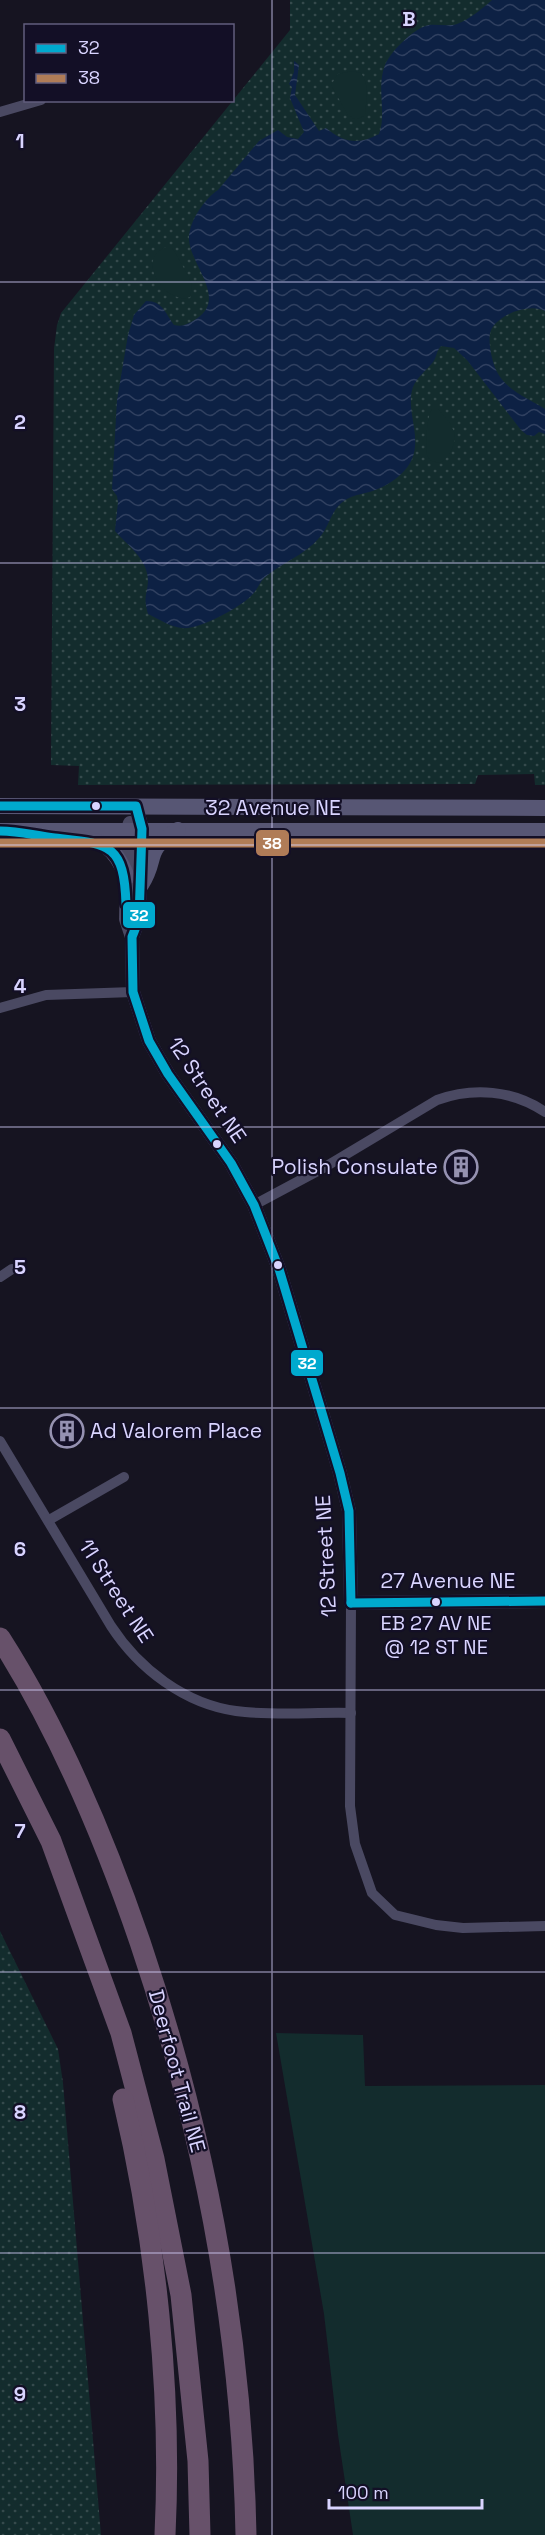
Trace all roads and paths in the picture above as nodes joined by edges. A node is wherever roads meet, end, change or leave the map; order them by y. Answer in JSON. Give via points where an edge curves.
{"nodes":[{"id":1,"x":33,"y":102,"type":"edge"},
{"id":2,"x":0,"y":112,"type":"edge"},
{"id":3,"x":0,"y":806,"type":"edge"},
{"id":4,"x":136,"y":806,"type":"junction"},
{"id":5,"x":545,"y":808,"type":"edge"},
{"id":6,"x":135,"y":829,"type":"junction"},
{"id":7,"x":178,"y":830,"type":"junction"},
{"id":8,"x":0,"y":831,"type":"edge"},
{"id":9,"x":23,"y":831,"type":"junction"},
{"id":10,"x":545,"y":831,"type":"edge"},
{"id":11,"x":134,"y":881,"type":"junction"},
{"id":12,"x":133,"y":992,"type":"junction"},
{"id":13,"x":0,"y":1008,"type":"edge"},
{"id":14,"x":545,"y":1112,"type":"edge"},
{"id":15,"x":254,"y":1205,"type":"junction"},
{"id":16,"x":12,"y":1269,"type":"dead end"},
{"id":17,"x":0,"y":1277,"type":"edge"},
{"id":18,"x":0,"y":1441,"type":"edge"},
{"id":19,"x":124,"y":1477,"type":"dead end"},
{"id":20,"x":49,"y":1520,"type":"junction"},
{"id":21,"x":545,"y":1601,"type":"edge"},
{"id":22,"x":351,"y":1603,"type":"junction"},
{"id":23,"x":3,"y":1642,"type":"edge"},
{"id":24,"x":351,"y":1713,"type":"junction"},
{"id":25,"x":0,"y":1739,"type":"edge"},
{"id":26,"x":545,"y":1926,"type":"edge"},
{"id":27,"x":86,"y":1941,"type":"junction"},
{"id":28,"x":144,"y":1955,"type":"junction"},
{"id":29,"x":165,"y":2535,"type":"edge"},
{"id":30,"x":200,"y":2535,"type":"edge"},
{"id":31,"x":246,"y":2535,"type":"edge"},
{"id":32,"x":258,"y":2535,"type":"edge"}],
"edges":[{"from":1,"to":2,"type":"street"},
{"from":3,"to":4,"type":"main road","name":"32 Avenue NE"},
{"from":4,"to":5,"type":"main road","name":"32 Avenue NE"},
{"from":4,"to":6,"type":"street","name":"12 Street NE"},
{"from":6,"to":7,"type":"main road","name":"32 Avenue NE"},
{"from":6,"to":9,"type":"main road","name":"32 Avenue NE"},
{"from":6,"to":11,"type":"street","name":"12 Street NE"},
{"from":7,"to":10,"type":"main road","name":"32 Avenue NE"},
{"from":7,"to":11,"type":"main road","via":[[157,844],[147,875]]},
{"from":8,"to":9,"type":"main road","name":"32 Avenue NE"},
{"from":9,"to":11,"type":"main road","via":[[101,844],[118,856]]},
{"from":11,"to":12,"type":"street","name":"12 Street NE","via":[[126,919],[132,937]]},
{"from":12,"to":13,"type":"street","via":[[46,995]]},
{"from":12,"to":15,"type":"street","name":"12 Street NE","via":[[149,1041],[231,1163]]},
{"from":14,"to":15,"type":"street","via":[[499,1094],[454,1094],[437,1100]]},
{"from":15,"to":22,"type":"street","name":"12 Street NE","via":[[279,1269],[340,1473],[349,1511]]},
{"from":16,"to":17,"type":"street"},
{"from":18,"to":20,"type":"street","name":"11 Street NE"},
{"from":19,"to":20,"type":"street"},
{"from":20,"to":24,"type":"street","name":"11 Street NE","via":[[125,1647],[172,1687],[198,1702],[234,1711]]},
{"from":21,"to":22,"type":"street","name":"27 Avenue NE"},
{"from":22,"to":24,"type":"street","name":"12 Street NE"},
{"from":23,"to":28,"type":"highway","name":"Deerfoot Trail NE","via":[[44,1715],[102,1838]]},
{"from":24,"to":26,"type":"street","name":"12 Street NE","via":[[350,1806],[356,1844],[372,1893],[395,1915],[428,1923],[463,1928]]},
{"from":25,"to":27,"type":"highway","via":[[51,1841]]},
{"from":27,"to":29,"type":"highway","via":[[128,2119],[150,2244],[167,2442]]},
{"from":27,"to":30,"type":"highway","via":[[121,2033],[154,2159],[181,2295],[198,2461]]},
{"from":28,"to":31,"type":"highway","name":"Deerfoot Trail NE","via":[[164,2013],[211,2200],[237,2385]]},
{"from":28,"to":32,"type":"highway","via":[[171,2000],[232,2246]]}]}
